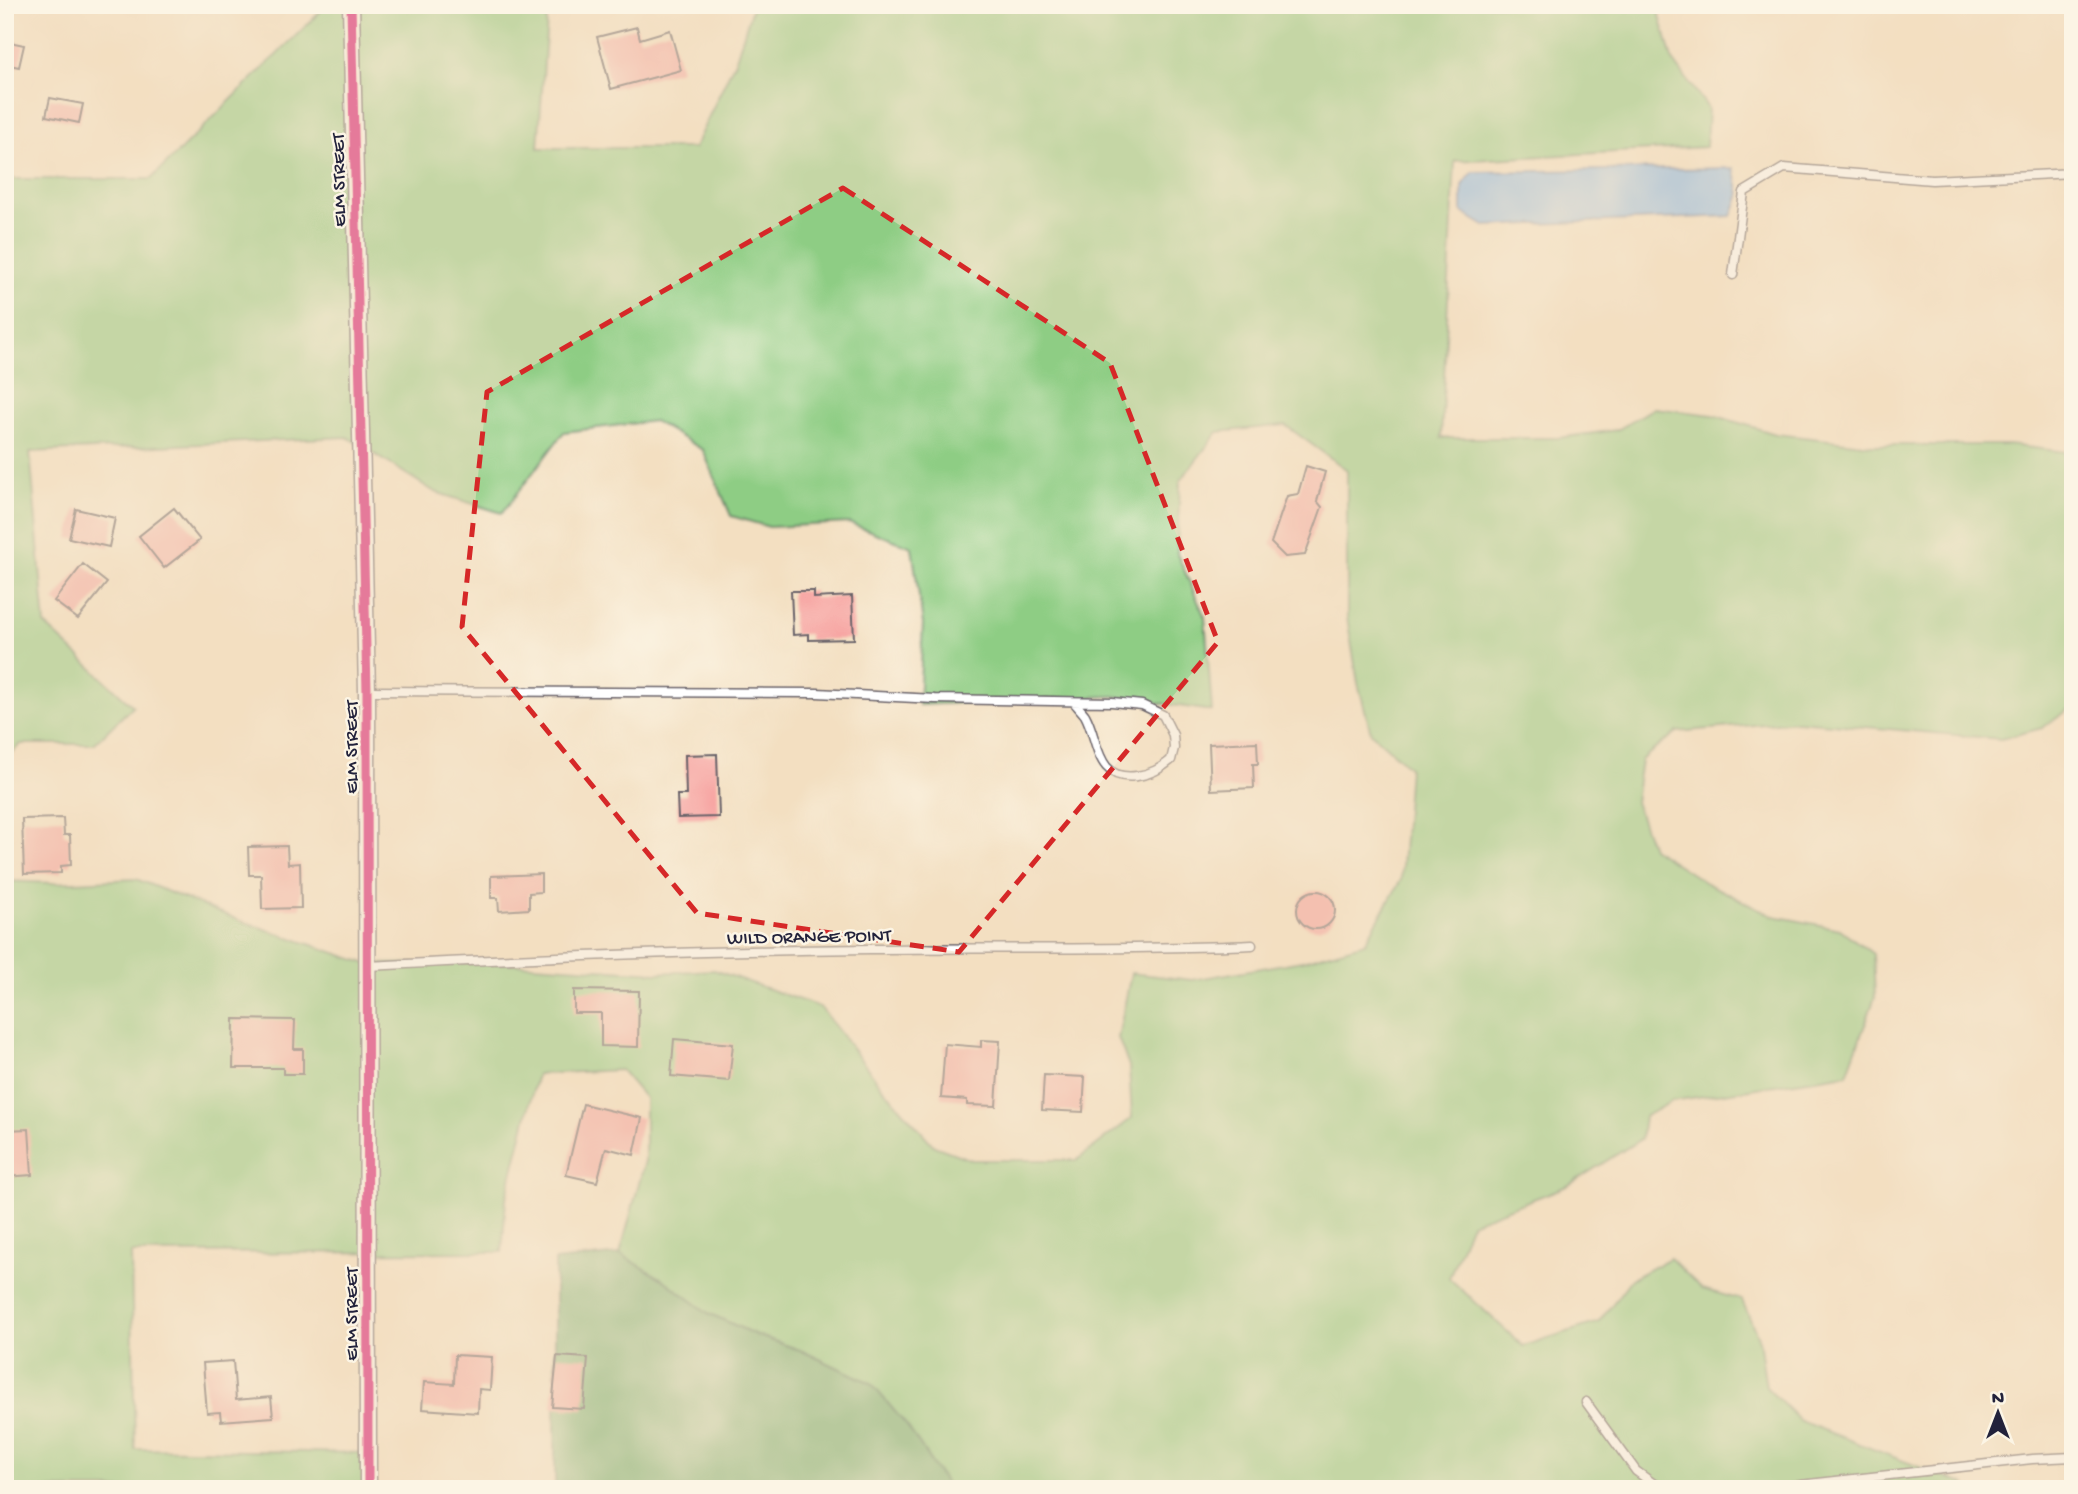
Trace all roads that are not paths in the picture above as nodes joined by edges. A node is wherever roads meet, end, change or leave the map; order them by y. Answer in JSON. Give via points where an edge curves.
{"nodes":[{"id":1,"x":351,"y":5,"type":"edge"},
{"id":2,"x":2073,"y":173,"type":"edge"},
{"id":3,"x":1733,"y":275,"type":"dead end"},
{"id":4,"x":367,"y":691,"type":"junction"},
{"id":5,"x":1074,"y":702,"type":"junction"},
{"id":6,"x":1252,"y":945,"type":"dead end"},
{"id":7,"x":368,"y":966,"type":"junction"},
{"id":8,"x":1586,"y":1402,"type":"dead end"},
{"id":9,"x":2073,"y":1457,"type":"edge"},
{"id":10,"x":368,"y":1489,"type":"edge"},
{"id":11,"x":1666,"y":1489,"type":"edge"},
{"id":12,"x":1724,"y":1489,"type":"edge"}],
"edges":[{"from":1,"to":4,"type":"street","name":"ELM STREET"},
{"from":2,"to":3,"type":"lane","via":[[1932,180],[1784,168],[1744,192]]},
{"from":4,"to":5,"type":"lane","via":[[817,693]]},
{"from":4,"to":7,"type":"street","name":"ELM STREET"},
{"from":5,"to":5,"type":"lane","via":[[1142,705],[1163,715],[1173,735],[1171,760],[1153,773],[1133,777],[1110,771]]},
{"from":6,"to":7,"type":"lane","name":"WILD ORANGE POINT","via":[[607,954]]},
{"from":7,"to":10,"type":"street","name":"ELM STREET"},
{"from":8,"to":11,"type":"lane","via":[[1636,1471]]},
{"from":9,"to":12,"type":"lane"}]}
